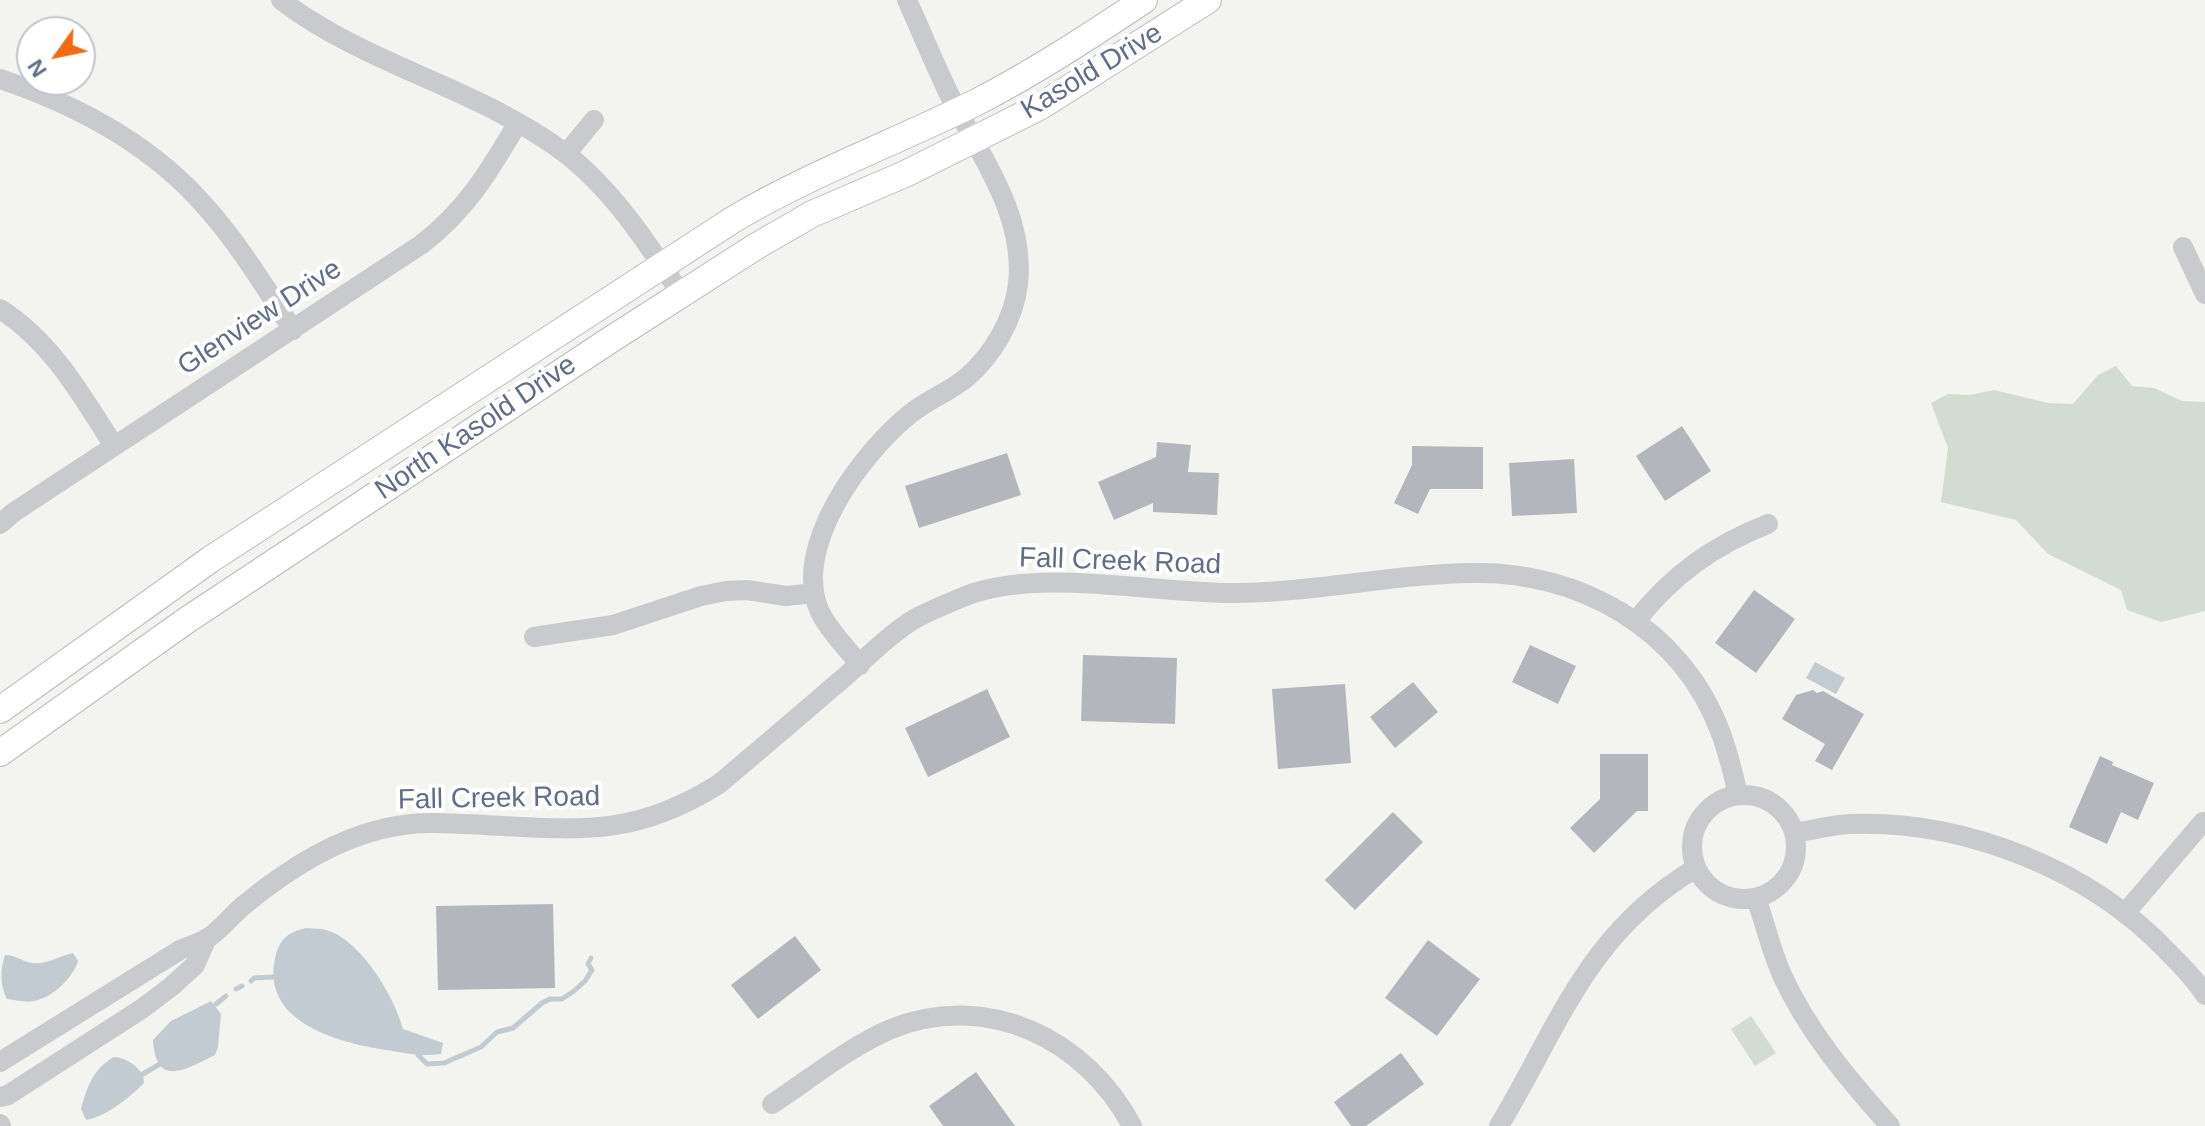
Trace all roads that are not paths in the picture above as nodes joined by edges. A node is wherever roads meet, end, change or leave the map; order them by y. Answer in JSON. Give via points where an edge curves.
{"nodes":[{"id":1,"x":281,"y":0,"type":"edge"},
{"id":2,"x":907,"y":0,"type":"edge"},
{"id":3,"x":1144,"y":0,"type":"edge"},
{"id":4,"x":1208,"y":0,"type":"edge"},
{"id":5,"x":0,"y":79,"type":"edge"},
{"id":6,"x":958,"y":111,"type":"junction"},
{"id":7,"x":594,"y":120,"type":"dead end"},
{"id":8,"x":517,"y":124,"type":"junction"},
{"id":9,"x":973,"y":140,"type":"junction"},
{"id":10,"x":566,"y":154,"type":"junction"},
{"id":11,"x":2183,"y":247,"type":"dead end"},
{"id":12,"x":662,"y":265,"type":"junction"},
{"id":13,"x":681,"y":294,"type":"junction"},
{"id":14,"x":2205,"y":294,"type":"edge"},
{"id":15,"x":0,"y":309,"type":"edge"},
{"id":16,"x":293,"y":330,"type":"junction"},
{"id":17,"x":114,"y":446,"type":"junction"},
{"id":18,"x":0,"y":524,"type":"edge"},
{"id":19,"x":1768,"y":524,"type":"dead end"},
{"id":20,"x":814,"y":593,"type":"junction"},
{"id":21,"x":1636,"y":621,"type":"junction"},
{"id":22,"x":534,"y":637,"type":"dead end"},
{"id":23,"x":860,"y":665,"type":"junction"},
{"id":24,"x":0,"y":710,"type":"edge"},
{"id":25,"x":0,"y":753,"type":"edge"},
{"id":26,"x":1738,"y":795,"type":"junction"},
{"id":27,"x":2203,"y":822,"type":"dead end"},
{"id":28,"x":1795,"y":833,"type":"junction"},
{"id":29,"x":1696,"y":868,"type":"junction"},
{"id":30,"x":1756,"y":898,"type":"junction"},
{"id":31,"x":2126,"y":912,"type":"junction"},
{"id":32,"x":207,"y":938,"type":"junction"},
{"id":33,"x":2205,"y":995,"type":"edge"},
{"id":34,"x":0,"y":1062,"type":"edge"},
{"id":35,"x":0,"y":1097,"type":"edge"},
{"id":36,"x":772,"y":1104,"type":"dead end"},
{"id":37,"x":1132,"y":1126,"type":"edge"},
{"id":38,"x":1499,"y":1126,"type":"edge"},
{"id":39,"x":1890,"y":1126,"type":"edge"}],
"edges":[{"from":1,"to":8,"type":"street","via":[[324,29]]},
{"from":2,"to":6,"type":"street"},
{"from":3,"to":6,"type":"main road","name":"Kasold Drive","via":[[1060,55]]},
{"from":4,"to":9,"type":"main road","name":"Kasold Drive","via":[[1062,93]]},
{"from":5,"to":16,"type":"street","via":[[109,126],[174,174],[236,244]]},
{"from":6,"to":9,"type":"street"},
{"from":6,"to":12,"type":"main road","name":"North Kasold Drive","via":[[768,199]]},
{"from":7,"to":10,"type":"street"},
{"from":8,"to":10,"type":"street"},
{"from":8,"to":16,"type":"street","name":"Glenview Drive","via":[[484,180],[445,226]]},
{"from":9,"to":13,"type":"main road","name":"North Kasold Drive","via":[[812,214]]},
{"from":9,"to":20,"type":"street","via":[[1015,229],[1019,271],[1011,313],[999,338],[966,378],[913,411],[862,462],[827,522],[813,572]]},
{"from":10,"to":12,"type":"street","via":[[626,216]]},
{"from":11,"to":14,"type":"street"},
{"from":12,"to":13,"type":"street"},
{"from":12,"to":24,"type":"main road","name":"North Kasold Drive","via":[[211,559]]},
{"from":13,"to":25,"type":"main road","name":"North Kasold Drive","via":[[187,620]]},
{"from":15,"to":17,"type":"street","via":[[53,355]]},
{"from":16,"to":17,"type":"street","name":"Glenview Drive"},
{"from":17,"to":18,"type":"street","name":"Glenview Drive"},
{"from":19,"to":21,"type":"street","via":[[1707,553],[1676,576]]},
{"from":20,"to":22,"type":"street","via":[[726,591],[613,625]]},
{"from":20,"to":23,"type":"street","via":[[820,612]]},
{"from":21,"to":23,"type":"street","name":"Fall Creek Road","via":[[1579,590],[1504,573],[1231,593],[1045,582],[983,591],[944,605],[916,618]]},
{"from":21,"to":26,"type":"street","name":"Fall Creek Road","via":[[1672,653],[1707,702]]},
{"from":23,"to":32,"type":"street","name":"Fall Creek Road","via":[[692,801],[631,823],[596,829],[437,822],[381,829],[314,856]]},
{"from":26,"to":28,"type":"street","via":[[1767,800]]},
{"from":26,"to":29,"type":"street","via":[[1722,799],[1698,821],[1692,853]]},
{"from":27,"to":31,"type":"street"},
{"from":28,"to":30,"type":"street","via":[[1797,850],[1784,881]]},
{"from":28,"to":31,"type":"street","via":[[1848,824],[1889,825],[1975,838],[2067,874]]},
{"from":29,"to":30,"type":"street","via":[[1721,894]]},
{"from":29,"to":38,"type":"street","via":[[1639,909],[1591,963]]},
{"from":30,"to":39,"type":"street","via":[[1782,974],[1807,1020]]},
{"from":31,"to":33,"type":"street"},
{"from":32,"to":34,"type":"street","name":"Fall Creek Road"},
{"from":32,"to":35,"type":"street","name":"Fall Creek Road","via":[[195,965],[172,986]]},
{"from":36,"to":37,"type":"street","via":[[893,1028],[974,1016],[1006,1021],[1058,1043],[1105,1083]]}]}
